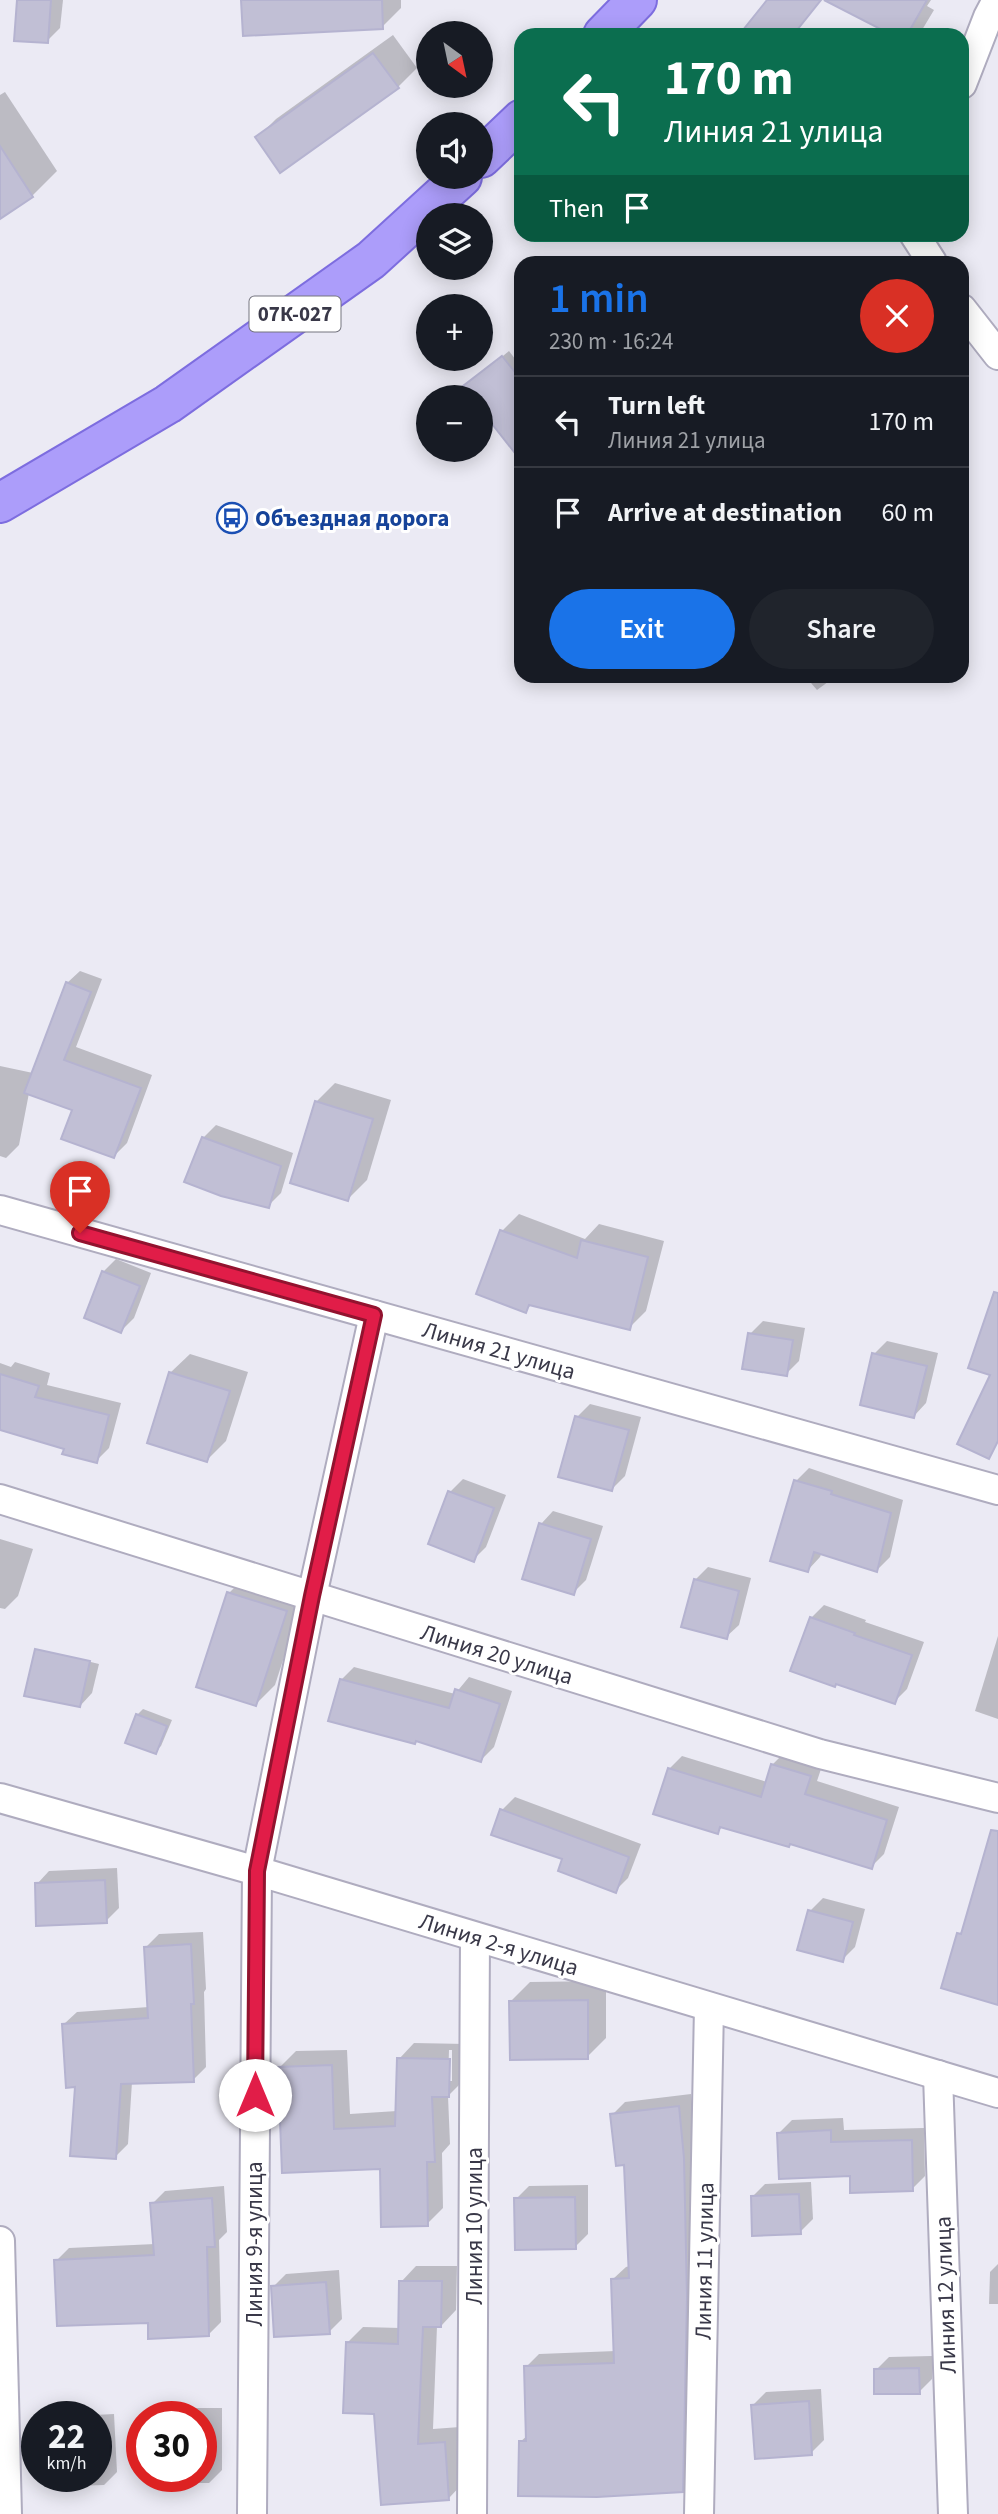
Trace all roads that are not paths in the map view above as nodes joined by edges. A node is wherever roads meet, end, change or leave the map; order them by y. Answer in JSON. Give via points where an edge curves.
{"nodes":[{"id":1,"x":637,"y":0,"type":"edge"},
{"id":2,"x":994,"y":13,"type":"edge"},
{"id":3,"x":610,"y":28,"type":"edge"},
{"id":4,"x":969,"y":68,"type":"edge"},
{"id":5,"x":514,"y":127,"type":"edge"},
{"id":6,"x":493,"y":147,"type":"edge"},
{"id":7,"x":448,"y":189,"type":"edge"},
{"id":8,"x":969,"y":318,"type":"edge"},
{"id":9,"x":998,"y":355,"type":"edge"},
{"id":10,"x":0,"y":503,"type":"edge"},
{"id":11,"x":0,"y":1210,"type":"edge"},
{"id":12,"x":374,"y":1315,"type":"junction"},
{"id":13,"x":998,"y":1490,"type":"edge"},
{"id":14,"x":0,"y":1499,"type":"edge"},
{"id":15,"x":312,"y":1596,"type":"junction"},
{"id":16,"x":0,"y":1798,"type":"edge"},
{"id":17,"x":998,"y":1798,"type":"edge"},
{"id":18,"x":257,"y":1871,"type":"junction"},
{"id":19,"x":475,"y":1937,"type":"junction"},
{"id":20,"x":709,"y":2007,"type":"junction"},
{"id":21,"x":938,"y":2075,"type":"junction"},
{"id":22,"x":998,"y":2093,"type":"edge"},
{"id":23,"x":0,"y":2241,"type":"edge"},
{"id":24,"x":7,"y":2514,"type":"edge"},
{"id":25,"x":252,"y":2514,"type":"edge"},
{"id":26,"x":472,"y":2514,"type":"edge"},
{"id":27,"x":699,"y":2514,"type":"edge"},
{"id":28,"x":953,"y":2514,"type":"edge"}],
"edges":[{"from":1,"to":3,"type":"main road"},
{"from":2,"to":4,"type":"street"},
{"from":5,"to":6,"type":"main road"},
{"from":7,"to":10,"type":"main road","number":"07К-027","via":[[371,260],[168,404]]},
{"from":8,"to":9,"type":"street"},
{"from":11,"to":12,"type":"street","name":"Линия 21 улица"},
{"from":12,"to":13,"type":"street","name":"Линия 21 улица"},
{"from":12,"to":15,"type":"street","name":"Линия 9-я улица"},
{"from":14,"to":15,"type":"street","name":"Линия 20 улица"},
{"from":15,"to":17,"type":"street","name":"Линия 20 улица","via":[[820,1754]]},
{"from":15,"to":18,"type":"street","name":"Линия 9-я улица"},
{"from":16,"to":18,"type":"street","name":"Линия 2-я улица"},
{"from":18,"to":19,"type":"street","name":"Линия 2-я улица"},
{"from":18,"to":25,"type":"street","name":"Линия 9-я улица"},
{"from":19,"to":20,"type":"street","name":"Линия 2-я улица"},
{"from":19,"to":26,"type":"street","name":"Линия 10 улица"},
{"from":20,"to":21,"type":"street","name":"Линия 2-я улица"},
{"from":20,"to":27,"type":"street","name":"Линия 11 улица"},
{"from":21,"to":22,"type":"street","name":"Линия 2-я улица"},
{"from":21,"to":28,"type":"street","name":"Линия 12 улица"},
{"from":23,"to":24,"type":"street"}]}
